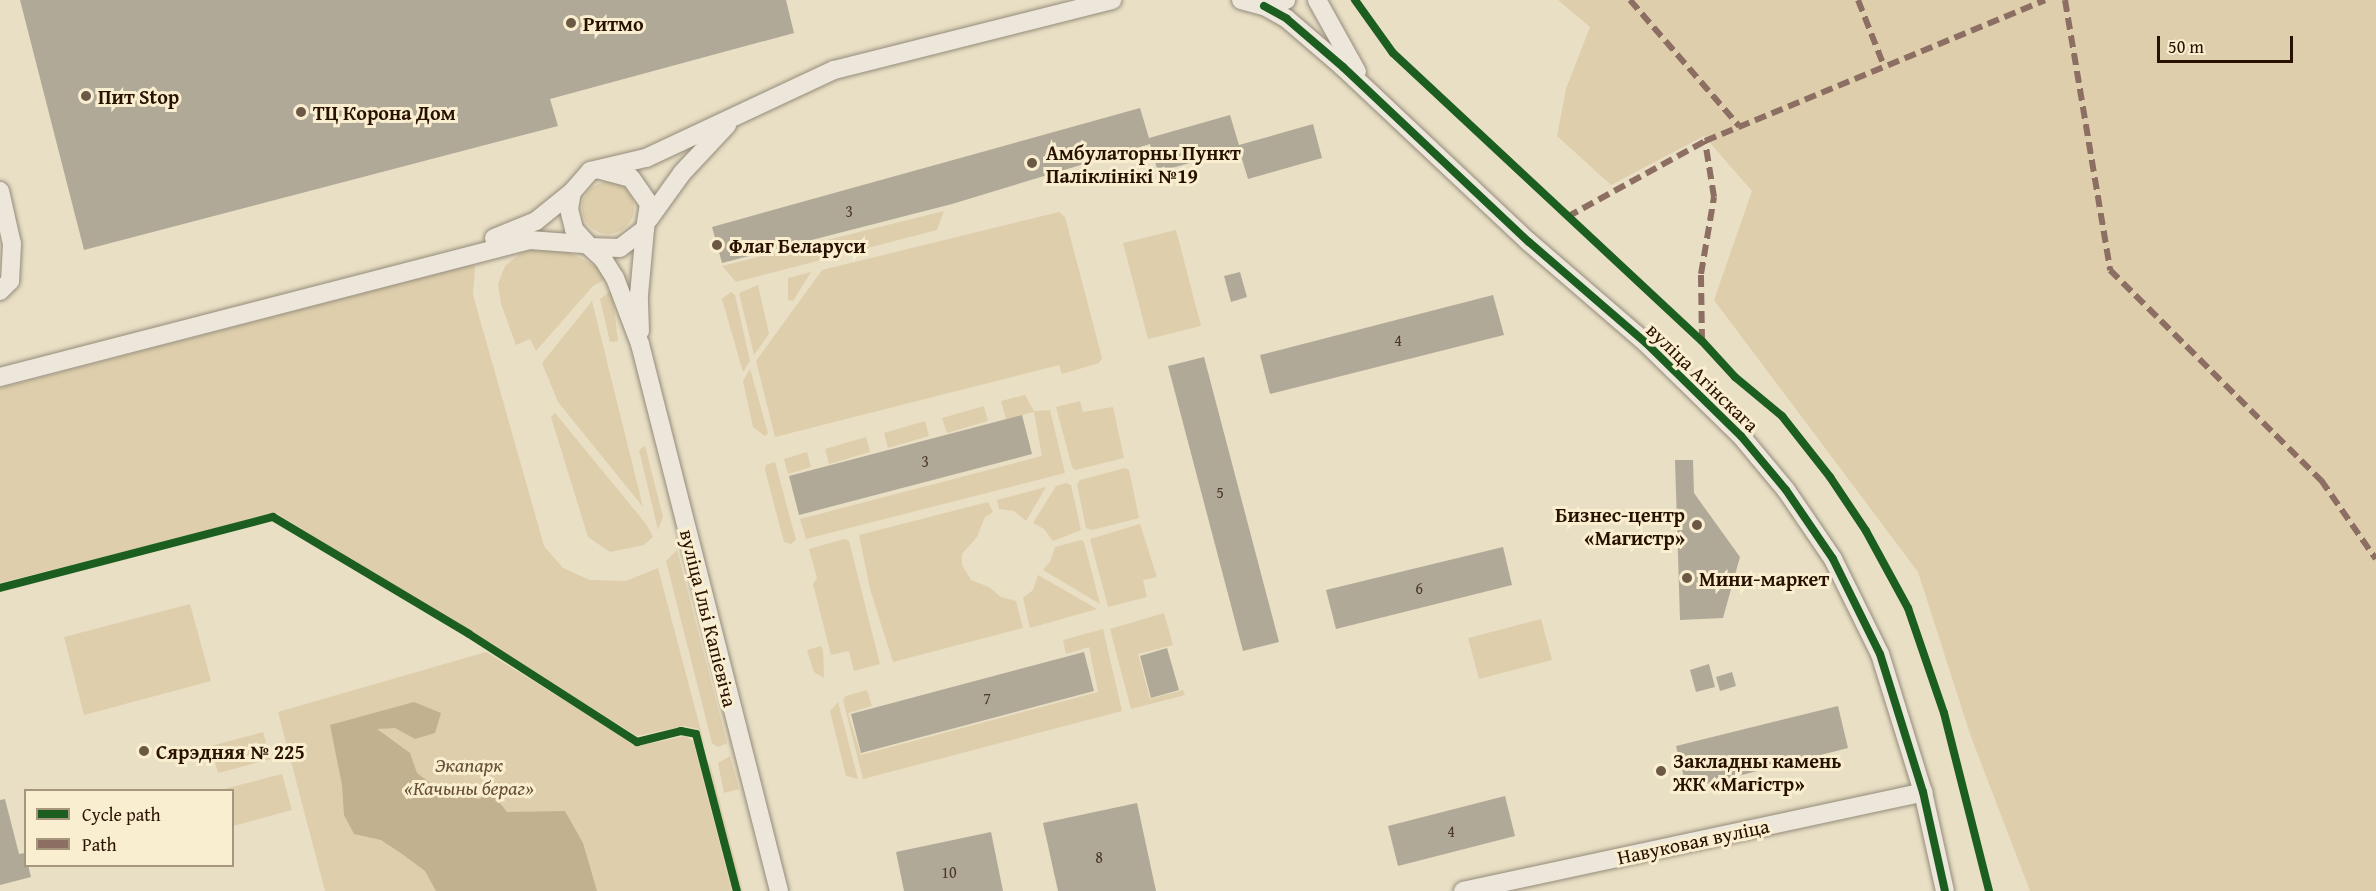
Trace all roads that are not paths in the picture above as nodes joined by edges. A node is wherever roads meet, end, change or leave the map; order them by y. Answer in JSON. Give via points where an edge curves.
{"nodes":[{"id":1,"x":1112,"y":0,"type":"edge"},
{"id":2,"x":1241,"y":0,"type":"edge"},
{"id":3,"x":1286,"y":0,"type":"edge"},
{"id":4,"x":1317,"y":0,"type":"edge"},
{"id":5,"x":1264,"y":6,"type":"junction"},
{"id":6,"x":1367,"y":90,"type":"junction"},
{"id":7,"x":748,"y":111,"type":"junction"},
{"id":8,"x":601,"y":170,"type":"junction"},
{"id":9,"x":0,"y":191,"type":"edge"},
{"id":10,"x":572,"y":192,"type":"junction"},
{"id":11,"x":647,"y":224,"type":"junction"},
{"id":12,"x":586,"y":245,"type":"junction"},
{"id":13,"x":422,"y":266,"type":"junction"},
{"id":14,"x":0,"y":291,"type":"edge"},
{"id":15,"x":640,"y":345,"type":"junction"},
{"id":16,"x":0,"y":377,"type":"edge"},
{"id":17,"x":1923,"y":792,"type":"junction"},
{"id":18,"x":779,"y":891,"type":"edge"},
{"id":19,"x":1463,"y":891,"type":"edge"},
{"id":20,"x":1945,"y":891,"type":"edge"}],
"edges":[{"from":1,"to":7,"type":"street","via":[[834,70]]},
{"from":2,"to":5,"type":"street"},
{"from":3,"to":5,"type":"street"},
{"from":4,"to":6,"type":"street","name":"вуліца Агінскага"},
{"from":5,"to":6,"type":"street","name":"вуліца Агінскага","via":[[1287,19]]},
{"from":6,"to":17,"type":"street","name":"вуліца Агінскага","via":[[1529,242],[1646,343],[1769,468],[1824,543],[1862,614],[1891,687]]},
{"from":7,"to":8,"type":"street","via":[[646,158]]},
{"from":7,"to":11,"type":"street","via":[[734,119],[705,148]]},
{"from":8,"to":10,"type":"street","via":[[590,171]]},
{"from":8,"to":11,"type":"street","via":[[622,173],[639,185],[649,204]]},
{"from":9,"to":14,"type":"street","via":[[9,225],[12,261],[10,281]]},
{"from":10,"to":12,"type":"street","via":[[570,219]]},
{"from":10,"to":13,"type":"street","via":[[536,221],[447,252]]},
{"from":11,"to":12,"type":"street","via":[[620,248]]},
{"from":11,"to":15,"type":"street","name":"вуліца Ільі Капіевіча","via":[[639,295]]},
{"from":12,"to":13,"type":"street","via":[[531,240]]},
{"from":12,"to":15,"type":"street","name":"вуліца Ільі Капіевіча","via":[[615,279]]},
{"from":13,"to":16,"type":"street"},
{"from":15,"to":18,"type":"street","name":"вуліца Ільі Капіевіча"},
{"from":17,"to":19,"type":"street","name":"Навуковая вуліца"},
{"from":17,"to":20,"type":"street","name":"вуліца Агінскага"}]}
